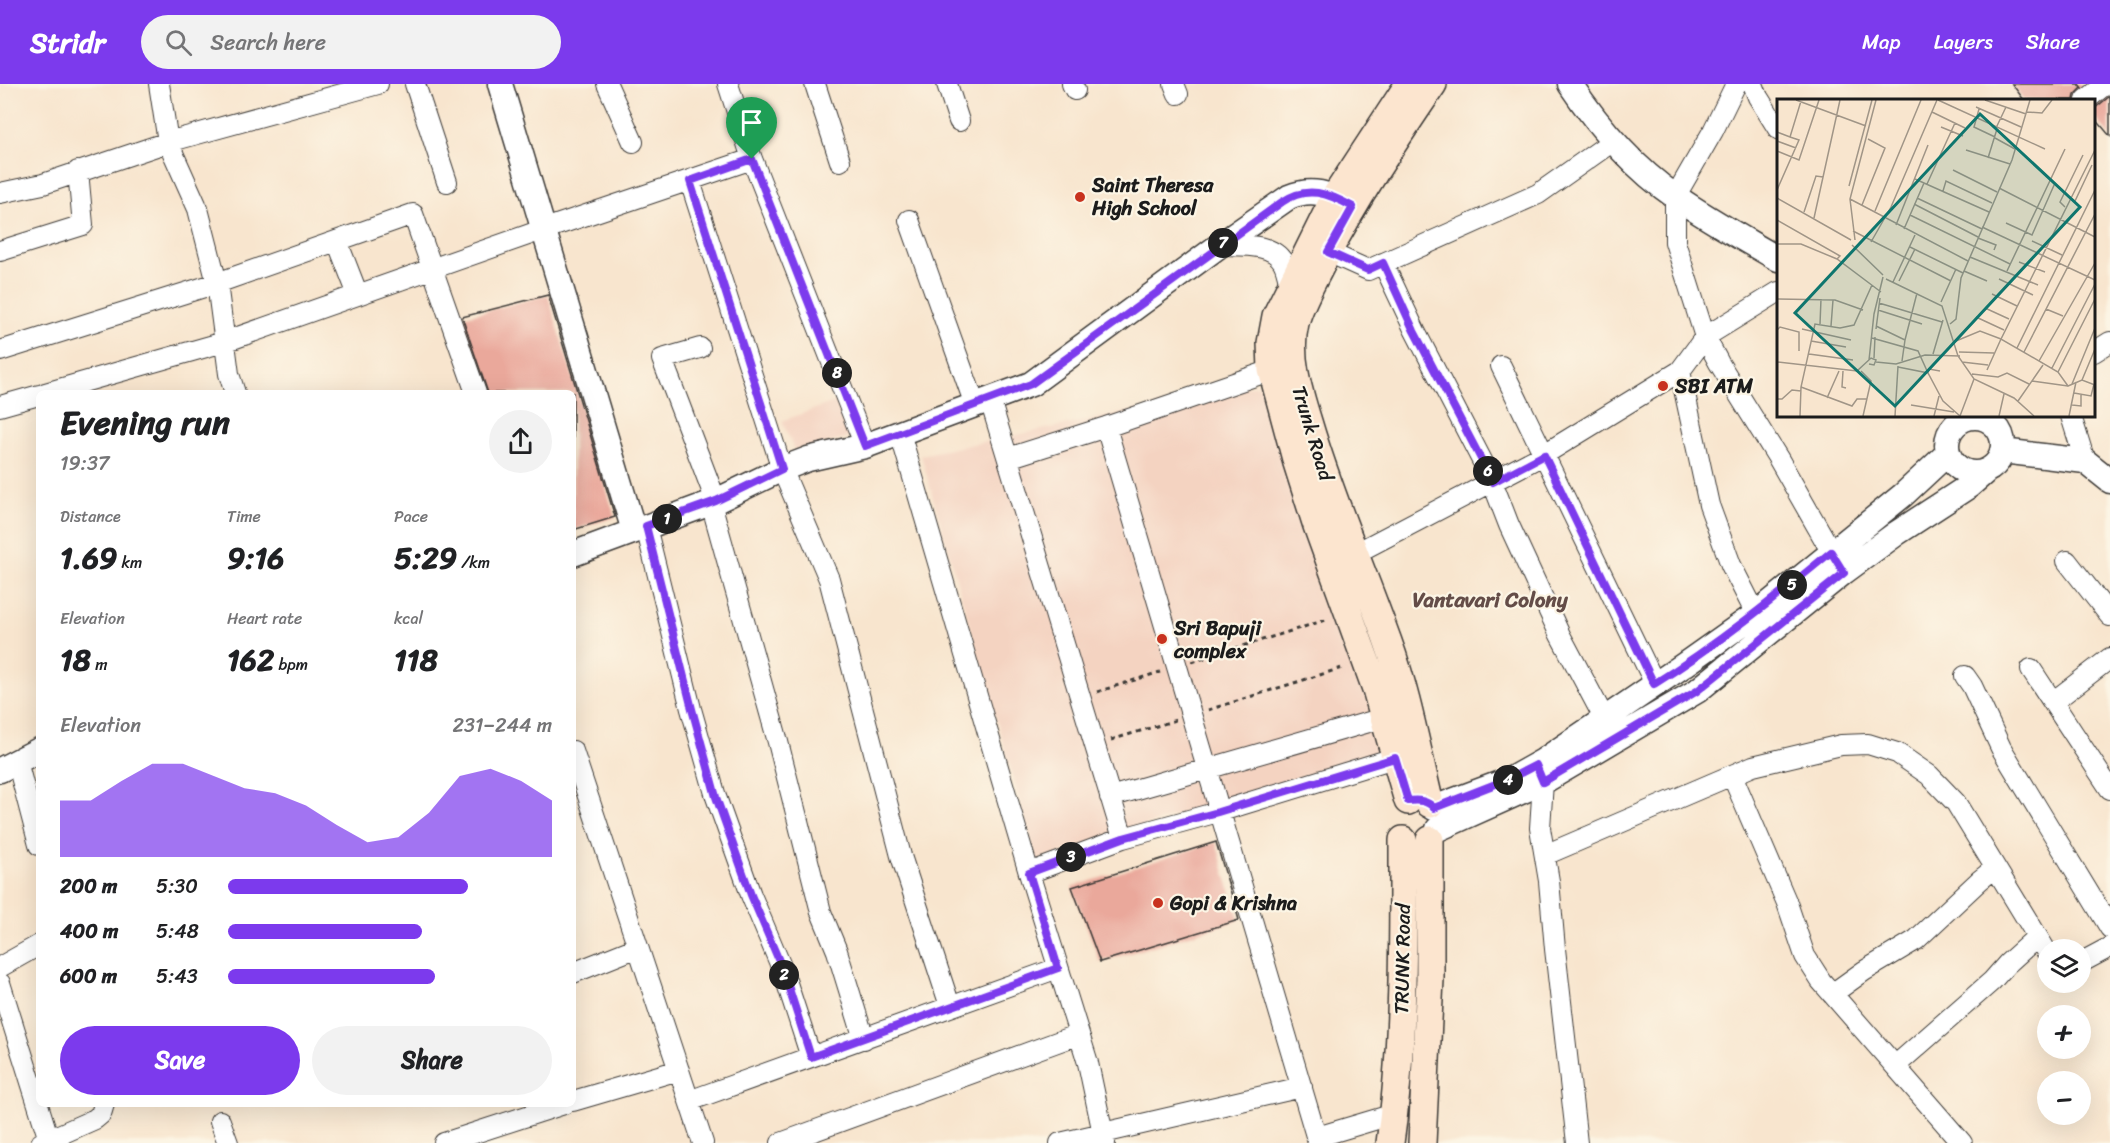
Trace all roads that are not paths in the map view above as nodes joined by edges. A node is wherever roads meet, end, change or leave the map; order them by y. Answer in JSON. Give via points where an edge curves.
{"nodes":[{"id":1,"x":159,"y":84,"type":"edge"},
{"id":2,"x":378,"y":84,"type":"edge"},
{"id":3,"x":416,"y":84,"type":"edge"},
{"id":4,"x":500,"y":84,"type":"edge"},
{"id":5,"x":607,"y":84,"type":"edge"},
{"id":6,"x":728,"y":84,"type":"edge"},
{"id":7,"x":815,"y":84,"type":"edge"},
{"id":8,"x":947,"y":84,"type":"edge"},
{"id":9,"x":1409,"y":84,"type":"edge"},
{"id":10,"x":1433,"y":84,"type":"edge"},
{"id":11,"x":1570,"y":84,"type":"edge"},
{"id":12,"x":1736,"y":84,"type":"edge"},
{"id":13,"x":1752,"y":84,"type":"edge"},
{"id":14,"x":2106,"y":84,"type":"edge"},
{"id":15,"x":2087,"y":99,"type":"edge"},
{"id":16,"x":959,"y":121,"type":"dead end"},
{"id":17,"x":1777,"y":126,"type":"edge"},
{"id":18,"x":1613,"y":141,"type":"junction"},
{"id":19,"x":168,"y":142,"type":"junction"},
{"id":20,"x":633,"y":142,"type":"dead end"},
{"id":21,"x":752,"y":159,"type":"junction"},
{"id":22,"x":840,"y":161,"type":"dead end"},
{"id":23,"x":78,"y":171,"type":"junction"},
{"id":24,"x":690,"y":181,"type":"junction"},
{"id":25,"x":447,"y":182,"type":"dead end"},
{"id":26,"x":0,"y":193,"type":"edge"},
{"id":27,"x":1675,"y":196,"type":"junction"},
{"id":28,"x":1344,"y":202,"type":"junction"},
{"id":29,"x":909,"y":220,"type":"dead end"},
{"id":30,"x":542,"y":230,"type":"junction"},
{"id":31,"x":337,"y":241,"type":"junction"},
{"id":32,"x":1220,"y":245,"type":"junction"},
{"id":33,"x":0,"y":251,"type":"edge"},
{"id":34,"x":1328,"y":252,"type":"junction"},
{"id":35,"x":1777,"y":258,"type":"edge"},
{"id":36,"x":1383,"y":263,"type":"junction"},
{"id":37,"x":434,"y":269,"type":"junction"},
{"id":38,"x":217,"y":283,"type":"junction"},
{"id":39,"x":1290,"y":286,"type":"junction"},
{"id":40,"x":1777,"y":293,"type":"edge"},
{"id":41,"x":358,"y":295,"type":"junction"},
{"id":42,"x":1705,"y":337,"type":"junction"},
{"id":43,"x":224,"y":342,"type":"junction"},
{"id":44,"x":2110,"y":342,"type":"edge"},
{"id":45,"x":700,"y":348,"type":"dead end"},
{"id":46,"x":0,"y":351,"type":"edge"},
{"id":47,"x":2095,"y":351,"type":"edge"},
{"id":48,"x":1501,"y":366,"type":"dead end"},
{"id":49,"x":1272,"y":370,"type":"junction"},
{"id":50,"x":1680,"y":371,"type":"junction"},
{"id":51,"x":56,"y":390,"type":"edge"},
{"id":52,"x":234,"y":390,"type":"edge"},
{"id":53,"x":475,"y":390,"type":"edge"},
{"id":54,"x":36,"y":396,"type":"edge"},
{"id":55,"x":983,"y":402,"type":"junction"},
{"id":56,"x":0,"y":406,"type":"edge"},
{"id":57,"x":2071,"y":417,"type":"edge"},
{"id":58,"x":1958,"y":418,"type":"edge"},
{"id":59,"x":1106,"y":427,"type":"junction"},
{"id":60,"x":900,"y":433,"type":"junction"},
{"id":61,"x":865,"y":446,"type":"junction"},
{"id":62,"x":2002,"y":451,"type":"junction"},
{"id":63,"x":1948,"y":453,"type":"junction"},
{"id":64,"x":1544,"y":455,"type":"junction"},
{"id":65,"x":1008,"y":458,"type":"junction"},
{"id":66,"x":2085,"y":461,"type":"junction"},
{"id":67,"x":782,"y":469,"type":"junction"},
{"id":68,"x":1985,"y":472,"type":"junction"},
{"id":69,"x":2110,"y":481,"type":"edge"},
{"id":70,"x":1493,"y":482,"type":"junction"},
{"id":71,"x":714,"y":502,"type":"junction"},
{"id":72,"x":640,"y":529,"type":"junction"},
{"id":73,"x":1831,"y":552,"type":"junction"},
{"id":74,"x":576,"y":553,"type":"edge"},
{"id":75,"x":1354,"y":554,"type":"junction"},
{"id":76,"x":2067,"y":561,"type":"dead end"},
{"id":77,"x":1844,"y":573,"type":"junction"},
{"id":78,"x":1756,"y":614,"type":"junction"},
{"id":79,"x":2110,"y":616,"type":"edge"},
{"id":80,"x":2110,"y":658,"type":"edge"},
{"id":81,"x":2031,"y":669,"type":"dead end"},
{"id":82,"x":1965,"y":676,"type":"dead end"},
{"id":83,"x":1654,"y":684,"type":"junction"},
{"id":84,"x":2053,"y":702,"type":"junction"},
{"id":85,"x":1604,"y":718,"type":"junction"},
{"id":86,"x":1376,"y":720,"type":"dead end"},
{"id":87,"x":36,"y":752,"type":"edge"},
{"id":88,"x":1406,"y":755,"type":"junction"},
{"id":89,"x":576,"y":760,"type":"edge"},
{"id":90,"x":8,"y":766,"type":"edge"},
{"id":91,"x":1206,"y":769,"type":"junction"},
{"id":92,"x":1540,"y":773,"type":"junction"},
{"id":93,"x":1732,"y":775,"type":"junction"},
{"id":94,"x":2110,"y":789,"type":"edge"},
{"id":95,"x":1110,"y":797,"type":"junction"},
{"id":96,"x":1218,"y":812,"type":"junction"},
{"id":97,"x":1428,"y":817,"type":"junction"},
{"id":98,"x":36,"y":838,"type":"edge"},
{"id":99,"x":1123,"y":838,"type":"junction"},
{"id":100,"x":1403,"y":840,"type":"junction"},
{"id":101,"x":1545,"y":855,"type":"junction"},
{"id":102,"x":1995,"y":868,"type":"junction"},
{"id":103,"x":1029,"y":873,"type":"junction"},
{"id":104,"x":2110,"y":928,"type":"edge"},
{"id":105,"x":2038,"y":939,"type":"edge"},
{"id":106,"x":36,"y":947,"type":"edge"},
{"id":107,"x":638,"y":947,"type":"junction"},
{"id":108,"x":2110,"y":947,"type":"edge"},
{"id":109,"x":2037,"y":949,"type":"edge"},
{"id":110,"x":2091,"y":957,"type":"edge"},
{"id":111,"x":0,"y":967,"type":"edge"},
{"id":112,"x":1058,"y":968,"type":"junction"},
{"id":113,"x":576,"y":972,"type":"edge"},
{"id":114,"x":0,"y":983,"type":"edge"},
{"id":115,"x":1832,"y":994,"type":"junction"},
{"id":116,"x":950,"y":1006,"type":"junction"},
{"id":117,"x":1079,"y":1034,"type":"junction"},
{"id":118,"x":864,"y":1039,"type":"junction"},
{"id":119,"x":811,"y":1057,"type":"junction"},
{"id":120,"x":1895,"y":1066,"type":"junction"},
{"id":121,"x":679,"y":1070,"type":"junction"},
{"id":122,"x":1302,"y":1087,"type":"junction"},
{"id":123,"x":576,"y":1100,"type":"edge"},
{"id":124,"x":689,"y":1101,"type":"junction"},
{"id":125,"x":36,"y":1105,"type":"edge"},
{"id":126,"x":37,"y":1107,"type":"edge"},
{"id":127,"x":103,"y":1107,"type":"edge"},
{"id":128,"x":555,"y":1107,"type":"edge"},
{"id":129,"x":1394,"y":1113,"type":"junction"},
{"id":130,"x":220,"y":1121,"type":"dead end"},
{"id":131,"x":1104,"y":1138,"type":"edge"},
{"id":132,"x":1317,"y":1140,"type":"edge"},
{"id":133,"x":47,"y":1142,"type":"edge"},
{"id":134,"x":228,"y":1143,"type":"edge"},
{"id":135,"x":444,"y":1143,"type":"edge"},
{"id":136,"x":703,"y":1143,"type":"edge"},
{"id":137,"x":781,"y":1143,"type":"edge"},
{"id":138,"x":1060,"y":1143,"type":"edge"},
{"id":139,"x":1390,"y":1143,"type":"edge"},
{"id":140,"x":1422,"y":1143,"type":"edge"},
{"id":141,"x":1577,"y":1143,"type":"edge"},
{"id":142,"x":1962,"y":1143,"type":"edge"}],
"edges":[{"from":1,"to":19,"type":"street"},
{"from":2,"to":19,"type":"street"},
{"from":3,"to":25,"type":"street"},
{"from":4,"to":30,"type":"street"},
{"from":5,"to":20,"type":"street"},
{"from":6,"to":21,"type":"street"},
{"from":7,"to":22,"type":"street"},
{"from":8,"to":16,"type":"street"},
{"from":9,"to":28,"type":"main road","name":"Trunk Road"},
{"from":10,"to":28,"type":"main road","name":"Trunk Road"},
{"from":11,"to":18,"type":"street"},
{"from":12,"to":27,"type":"street"},
{"from":13,"to":17,"type":"street"},
{"from":14,"to":15,"type":"street"},
{"from":18,"to":27,"type":"street"},
{"from":18,"to":36,"type":"street","via":[[1538,194]]},
{"from":19,"to":23,"type":"street"},
{"from":19,"to":38,"type":"street","via":[[198,209]]},
{"from":21,"to":24,"type":"street"},
{"from":21,"to":61,"type":"street"},
{"from":23,"to":26,"type":"street","via":[[43,184]]},
{"from":23,"to":33,"type":"street","via":[[83,225]]},
{"from":24,"to":30,"type":"street"},
{"from":24,"to":67,"type":"street"},
{"from":27,"to":35,"type":"street"},
{"from":27,"to":42,"type":"street","via":[[1675,242]]},
{"from":28,"to":32,"type":"street","via":[[1315,191],[1296,194]]},
{"from":28,"to":34,"type":"main road","name":"Trunk Road"},
{"from":28,"to":39,"type":"main road","name":"Trunk Road"},
{"from":29,"to":55,"type":"street"},
{"from":30,"to":37,"type":"street"},
{"from":30,"to":72,"type":"street"},
{"from":31,"to":37,"type":"street","via":[[413,214]]},
{"from":31,"to":38,"type":"street"},
{"from":31,"to":41,"type":"street"},
{"from":32,"to":39,"type":"street","via":[[1272,251],[1283,262]]},
{"from":32,"to":55,"type":"street","via":[[1031,384]]},
{"from":34,"to":36,"type":"street","via":[[1368,270]]},
{"from":34,"to":75,"type":"main road","name":"Trunk Road","via":[[1295,322],[1292,345],[1317,454]]},
{"from":36,"to":70,"type":"street"},
{"from":37,"to":41,"type":"street"},
{"from":37,"to":53,"type":"street"},
{"from":38,"to":43,"type":"street"},
{"from":38,"to":46,"type":"street"},
{"from":39,"to":49,"type":"main road","name":"Trunk Road","via":[[1276,316],[1270,343]]},
{"from":40,"to":42,"type":"street"},
{"from":41,"to":43,"type":"street"},
{"from":42,"to":50,"type":"street"},
{"from":42,"to":73,"type":"street"},
{"from":43,"to":51,"type":"street"},
{"from":43,"to":52,"type":"street"},
{"from":44,"to":47,"type":"street"},
{"from":45,"to":71,"type":"street","via":[[662,359]]},
{"from":48,"to":64,"type":"street"},
{"from":49,"to":59,"type":"street"},
{"from":49,"to":88,"type":"main road","name":"Trunk Road","via":[[1321,537],[1376,689]]},
{"from":50,"to":64,"type":"street"},
{"from":50,"to":78,"type":"street","via":[[1709,505],[1731,565]]},
{"from":54,"to":56,"type":"street"},
{"from":55,"to":60,"type":"street"},
{"from":55,"to":65,"type":"street"},
{"from":57,"to":66,"type":"street"},
{"from":58,"to":62,"type":"street","via":[[1976,417],[1991,422],[2001,435]]},
{"from":58,"to":63,"type":"street","via":[[1949,435]]},
{"from":59,"to":65,"type":"street"},
{"from":59,"to":91,"type":"street"},
{"from":60,"to":61,"type":"street"},
{"from":60,"to":103,"type":"street"},
{"from":61,"to":67,"type":"street"},
{"from":62,"to":66,"type":"street"},
{"from":62,"to":68,"type":"street","via":[[1999,460]]},
{"from":63,"to":68,"type":"street","via":[[1959,468]]},
{"from":63,"to":73,"type":"street"},
{"from":64,"to":70,"type":"street"},
{"from":64,"to":83,"type":"street"},
{"from":65,"to":95,"type":"street"},
{"from":66,"to":69,"type":"street"},
{"from":67,"to":71,"type":"street"},
{"from":67,"to":116,"type":"street","via":[[829,579],[901,856]]},
{"from":68,"to":77,"type":"street"},
{"from":70,"to":75,"type":"street"},
{"from":70,"to":85,"type":"street","via":[[1560,635]]},
{"from":71,"to":72,"type":"street"},
{"from":71,"to":118,"type":"street","via":[[821,912]]},
{"from":72,"to":74,"type":"street"},
{"from":72,"to":119,"type":"street","via":[[716,797],[783,970]]},
{"from":73,"to":77,"type":"street"},
{"from":73,"to":78,"type":"street"},
{"from":75,"to":88,"type":"main road","name":"Trunk Road","via":[[1389,643],[1408,706]]},
{"from":76,"to":79,"type":"street"},
{"from":77,"to":92,"type":"street","via":[[1697,691]]},
{"from":78,"to":83,"type":"street"},
{"from":80,"to":84,"type":"street"},
{"from":81,"to":84,"type":"street"},
{"from":82,"to":104,"type":"street","via":[[2001,748]]},
{"from":83,"to":85,"type":"street"},
{"from":84,"to":94,"type":"street"},
{"from":85,"to":92,"type":"street"},
{"from":86,"to":91,"type":"street"},
{"from":87,"to":90,"type":"street"},
{"from":88,"to":96,"type":"street"},
{"from":88,"to":97,"type":"main road","name":"Trunk Road"},
{"from":89,"to":107,"type":"street"},
{"from":90,"to":98,"type":"street"},
{"from":91,"to":95,"type":"street"},
{"from":91,"to":96,"type":"street"},
{"from":92,"to":97,"type":"street","via":[[1511,778]]},
{"from":92,"to":101,"type":"street","via":[[1540,828]]},
{"from":93,"to":101,"type":"street"},
{"from":93,"to":102,"type":"street","via":[[1753,766],[1841,745],[1868,744],[1897,753],[1929,775],[1956,803]]},
{"from":93,"to":115,"type":"street","via":[[1787,903],[1805,956]]},
{"from":95,"to":99,"type":"street"},
{"from":96,"to":99,"type":"street"},
{"from":96,"to":122,"type":"street"},
{"from":97,"to":100,"type":"main road","via":[[1421,844]]},
{"from":97,"to":100,"type":"main road","name":"TRUNK Road","via":[[1398,808],[1394,819]]},
{"from":97,"to":140,"type":"main road","name":"Trunk Road","via":[[1430,979]]},
{"from":99,"to":103,"type":"street"},
{"from":100,"to":129,"type":"main road","name":"TRUNK Road","via":[[1404,976]]},
{"from":101,"to":141,"type":"street"},
{"from":102,"to":105,"type":"street"},
{"from":102,"to":115,"type":"street","via":[[1916,940]]},
{"from":103,"to":112,"type":"street"},
{"from":106,"to":111,"type":"street"},
{"from":107,"to":113,"type":"street"},
{"from":107,"to":121,"type":"street"},
{"from":108,"to":110,"type":"street"},
{"from":109,"to":120,"type":"street","via":[[2007,964]]},
{"from":112,"to":116,"type":"street"},
{"from":112,"to":117,"type":"street"},
{"from":114,"to":125,"type":"street"},
{"from":115,"to":120,"type":"street"},
{"from":116,"to":118,"type":"street"},
{"from":117,"to":131,"type":"street"},
{"from":117,"to":137,"type":"street"},
{"from":118,"to":119,"type":"street"},
{"from":119,"to":124,"type":"street"},
{"from":120,"to":142,"type":"street"},
{"from":121,"to":123,"type":"street"},
{"from":121,"to":124,"type":"street"},
{"from":122,"to":131,"type":"street"},
{"from":122,"to":132,"type":"street"},
{"from":124,"to":136,"type":"street"},
{"from":126,"to":133,"type":"street"},
{"from":127,"to":133,"type":"street","via":[[95,1119]]},
{"from":128,"to":135,"type":"street"},
{"from":129,"to":132,"type":"street"},
{"from":129,"to":139,"type":"main road","name":"TRUNK Road"},
{"from":130,"to":134,"type":"street"},
{"from":131,"to":138,"type":"street"}]}
